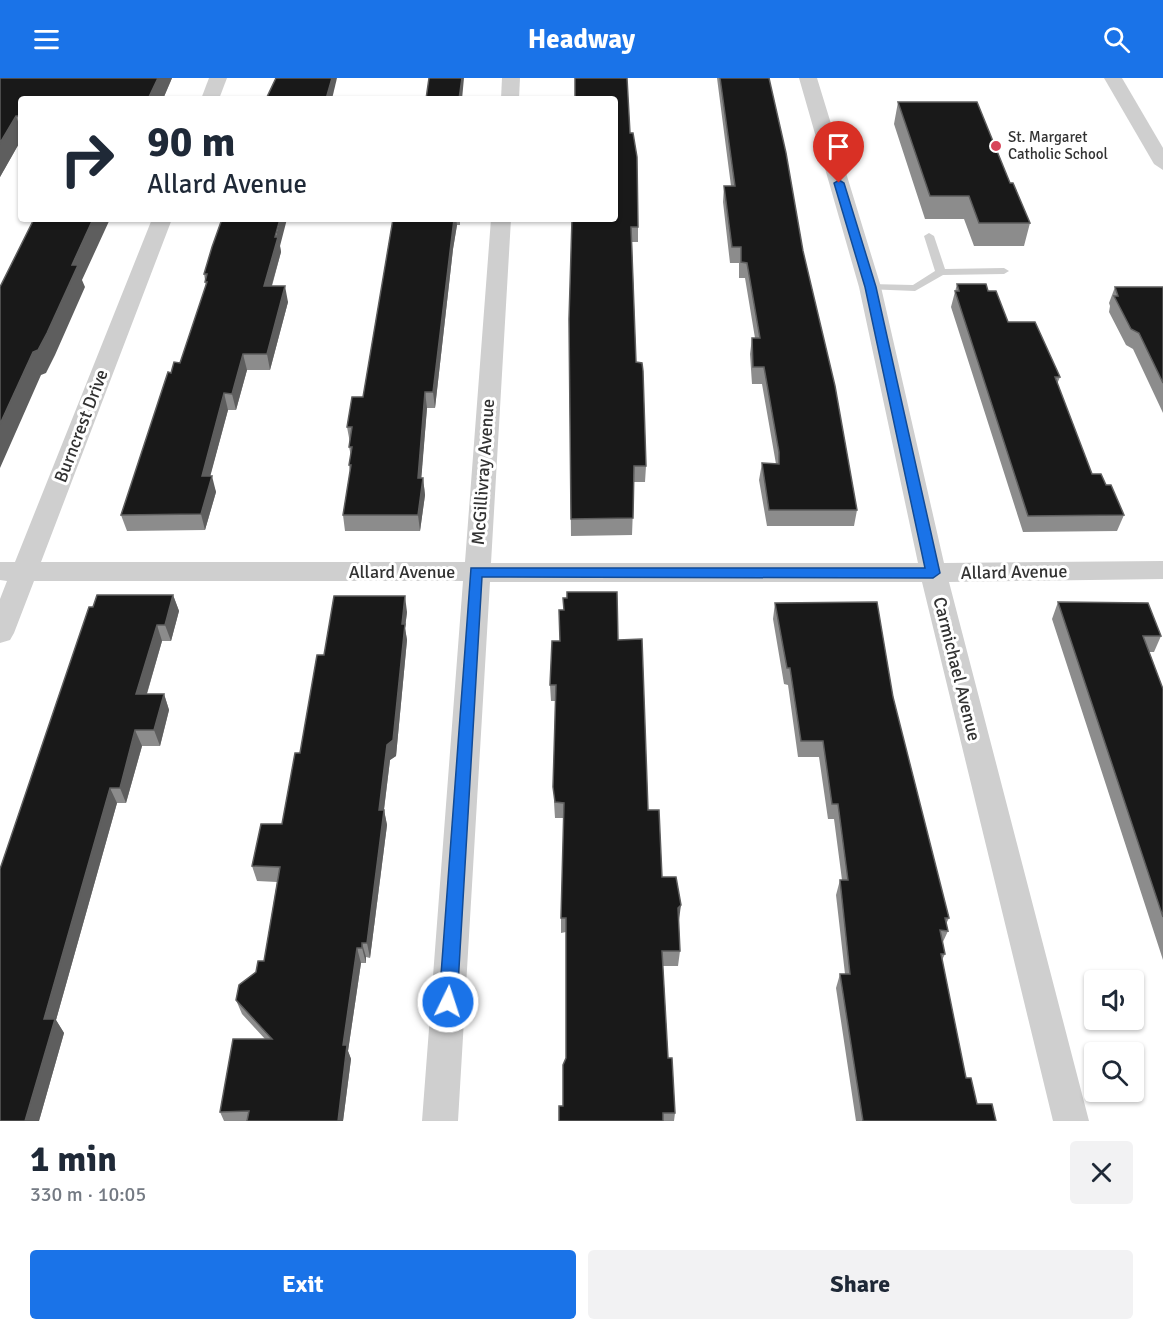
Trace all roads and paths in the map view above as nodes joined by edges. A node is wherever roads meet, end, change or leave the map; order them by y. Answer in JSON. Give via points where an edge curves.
{"nodes":[{"id":1,"x":218,"y":78,"type":"edge"},
{"id":2,"x":511,"y":78,"type":"edge"},
{"id":3,"x":808,"y":78,"type":"edge"},
{"id":4,"x":1113,"y":78,"type":"edge"},
{"id":5,"x":211,"y":96,"type":"edge"},
{"id":6,"x":510,"y":96,"type":"edge"},
{"id":7,"x":1163,"y":164,"type":"edge"},
{"id":8,"x":161,"y":222,"type":"edge"},
{"id":9,"x":501,"y":222,"type":"edge"},
{"id":10,"x":929,"y":236,"type":"dead end"},
{"id":11,"x":1004,"y":271,"type":"dead end"},
{"id":12,"x":941,"y":272,"type":"junction"},
{"id":13,"x":870,"y":287,"type":"junction"},
{"id":14,"x":1163,"y":570,"type":"edge"},
{"id":15,"x":12,"y":571,"type":"edge"},
{"id":16,"x":476,"y":572,"type":"junction"},
{"id":17,"x":933,"y":573,"type":"junction"},
{"id":18,"x":0,"y":633,"type":"edge"},
{"id":19,"x":440,"y":1121,"type":"edge"},
{"id":20,"x":1071,"y":1121,"type":"edge"}],
"edges":[{"from":1,"to":5,"type":"street"},
{"from":2,"to":6,"type":"street"},
{"from":3,"to":13,"type":"street","name":"Carmichael Avenue"},
{"from":4,"to":7,"type":"street"},
{"from":8,"to":15,"type":"street","name":"Burncrest Drive"},
{"from":9,"to":16,"type":"street","name":"McGillivray Avenue"},
{"from":10,"to":12,"type":"lane"},
{"from":11,"to":12,"type":"lane"},
{"from":12,"to":13,"type":"lane","via":[[915,288]]},
{"from":13,"to":17,"type":"street","name":"Carmichael Avenue"},
{"from":14,"to":17,"type":"street","name":"Allard Avenue"},
{"from":15,"to":16,"type":"street","name":"Allard Avenue"},
{"from":15,"to":18,"type":"street","name":"Burncrest Drive"},
{"from":16,"to":17,"type":"street","name":"Allard Avenue"},
{"from":16,"to":19,"type":"street","name":"McGillivray Avenue"},
{"from":17,"to":20,"type":"street","name":"Carmichael Avenue"}]}
